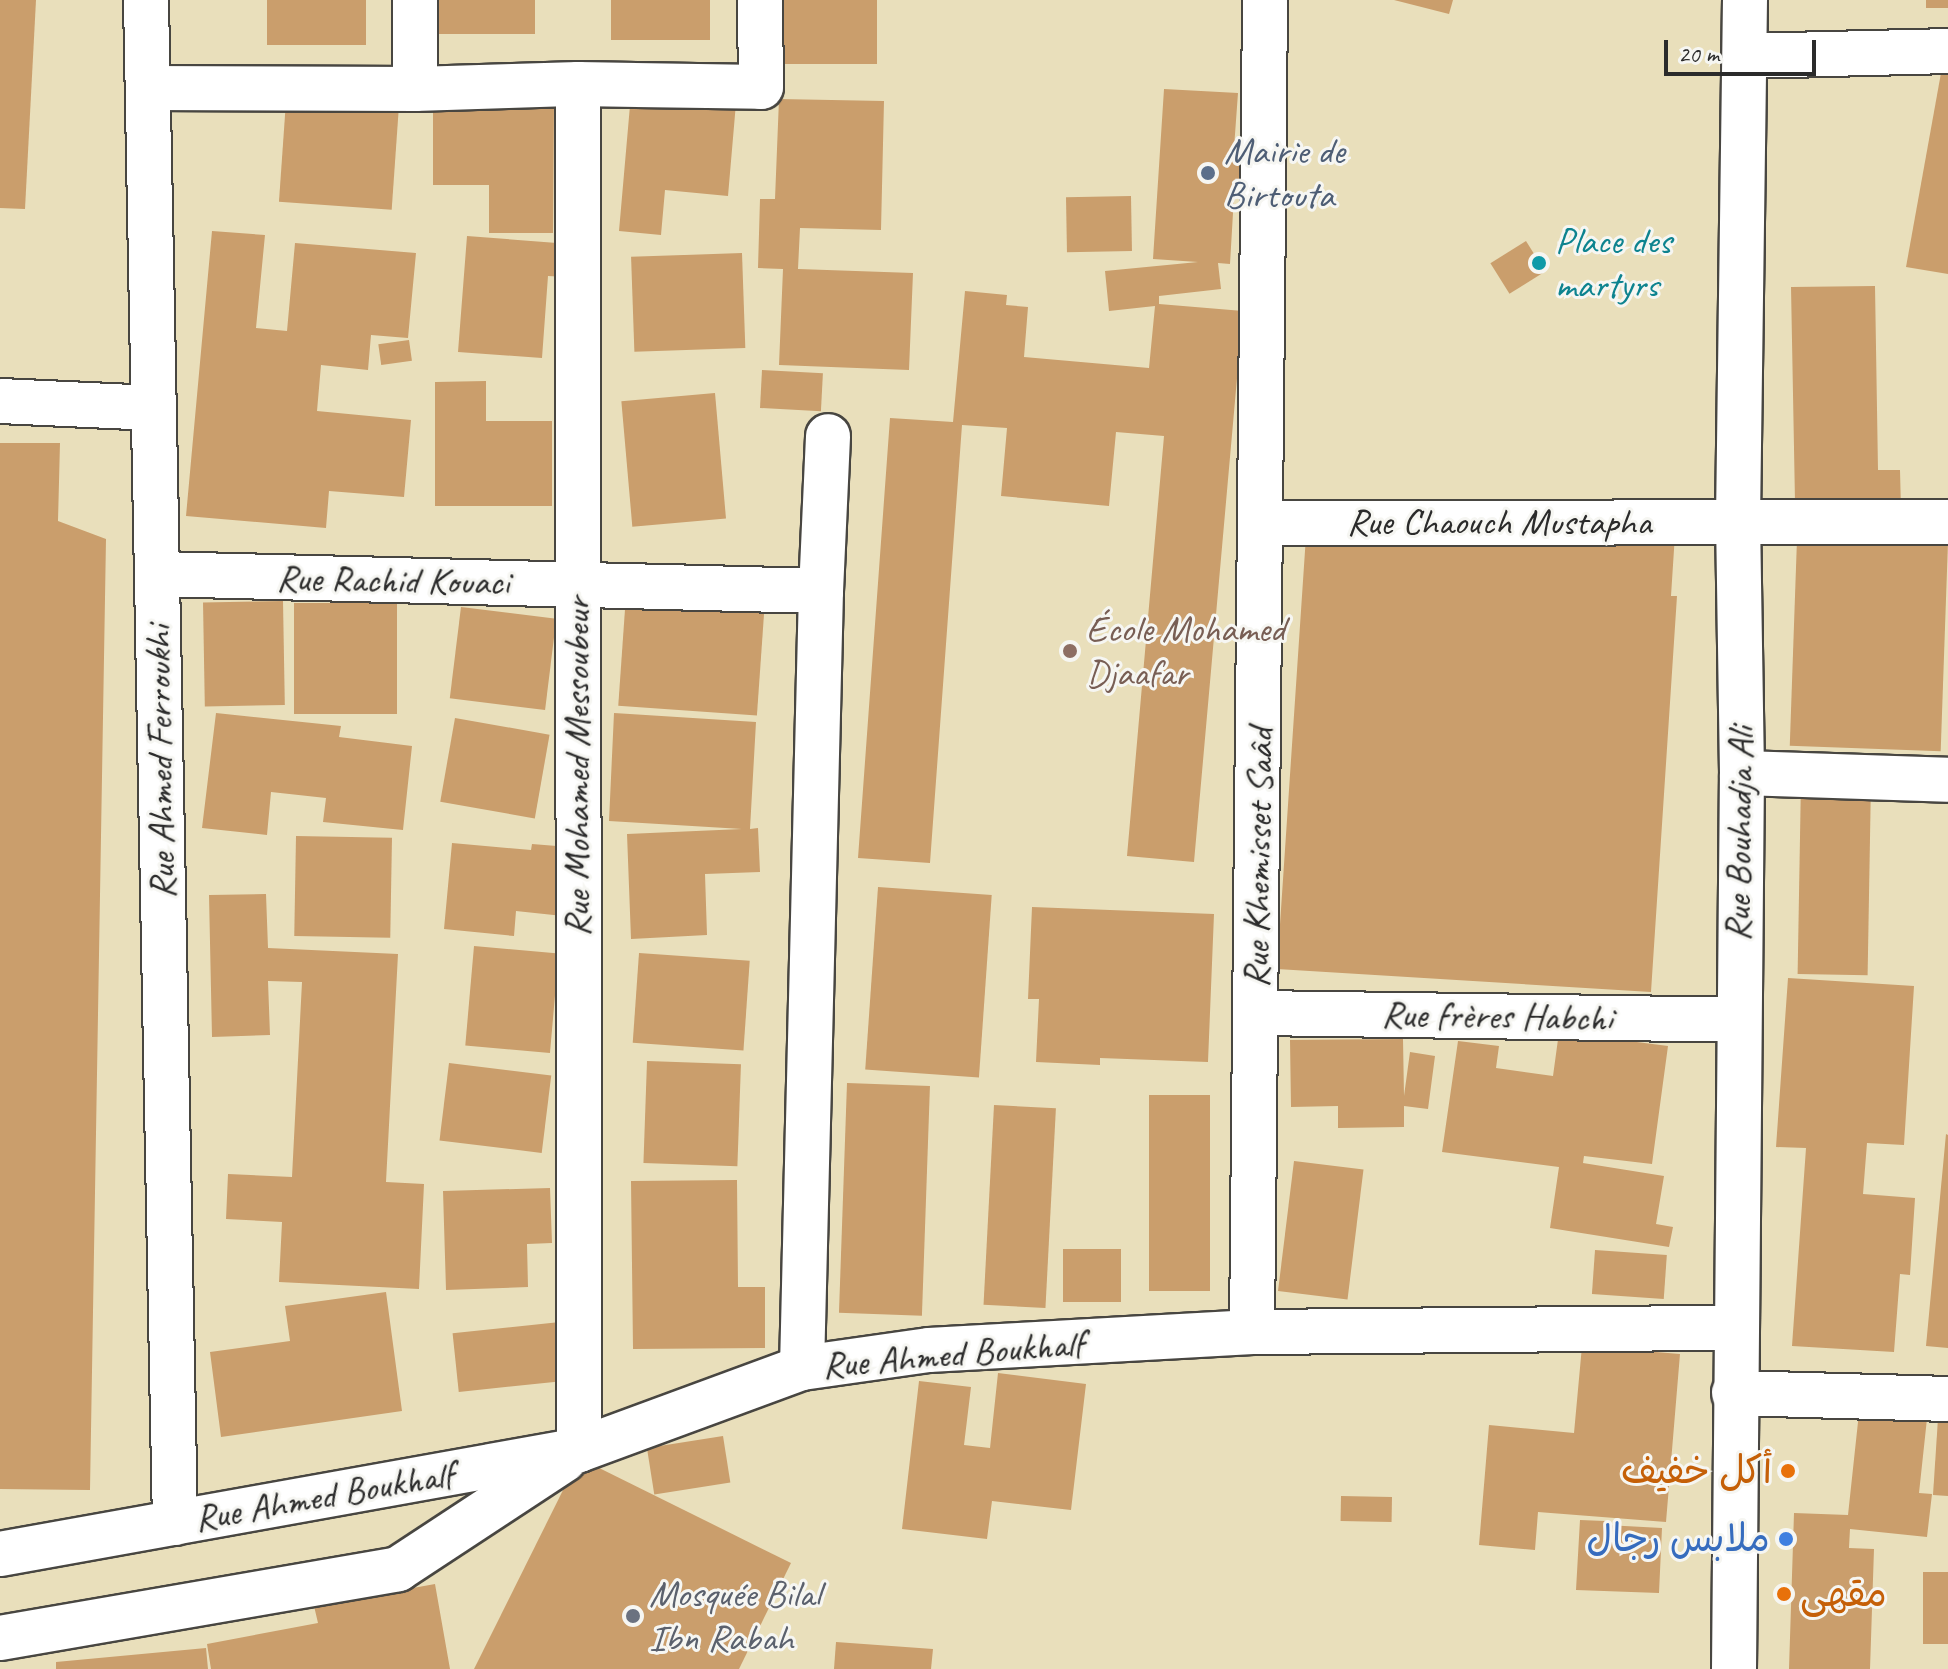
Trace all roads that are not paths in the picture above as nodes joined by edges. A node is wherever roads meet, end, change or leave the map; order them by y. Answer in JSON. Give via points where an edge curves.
{"nodes":[{"id":1,"x":146,"y":0,"type":"edge"},
{"id":2,"x":415,"y":0,"type":"edge"},
{"id":3,"x":760,"y":0,"type":"edge"},
{"id":4,"x":1265,"y":0,"type":"edge"},
{"id":5,"x":1745,"y":0,"type":"edge"},
{"id":6,"x":1948,"y":51,"type":"edge"},
{"id":7,"x":1746,"y":56,"type":"junction"},
{"id":8,"x":578,"y":84,"type":"junction"},
{"id":9,"x":148,"y":88,"type":"junction"},
{"id":10,"x":415,"y":89,"type":"junction"},
{"id":11,"x":0,"y":401,"type":"edge"},
{"id":12,"x":154,"y":408,"type":"junction"},
{"id":13,"x":828,"y":436,"type":"dead end"},
{"id":14,"x":1738,"y":520,"type":"junction"},
{"id":15,"x":1948,"y":522,"type":"edge"},
{"id":16,"x":1261,"y":523,"type":"junction"},
{"id":17,"x":157,"y":574,"type":"junction"},
{"id":18,"x":576,"y":585,"type":"junction"},
{"id":19,"x":821,"y":591,"type":"junction"},
{"id":20,"x":1742,"y":773,"type":"junction"},
{"id":21,"x":1948,"y":780,"type":"edge"},
{"id":22,"x":1256,"y":1013,"type":"junction"},
{"id":23,"x":1737,"y":1020,"type":"junction"},
{"id":24,"x":1737,"y":1328,"type":"junction"},
{"id":25,"x":1252,"y":1332,"type":"junction"},
{"id":26,"x":802,"y":1368,"type":"junction"},
{"id":27,"x":1734,"y":1393,"type":"junction"},
{"id":28,"x":1948,"y":1399,"type":"edge"},
{"id":29,"x":579,"y":1450,"type":"junction"},
{"id":30,"x":175,"y":1523,"type":"junction"},
{"id":31,"x":0,"y":1554,"type":"edge"},
{"id":32,"x":0,"y":1638,"type":"edge"},
{"id":33,"x":1734,"y":1669,"type":"edge"}],
"edges":[{"from":1,"to":9,"type":"street","name":"Rue Ahmed Ferroukhi"},
{"from":2,"to":10,"type":"street"},
{"from":3,"to":8,"type":"street","via":[[761,87]]},
{"from":4,"to":16,"type":"street","name":"Rue Khemisset Saâd"},
{"from":5,"to":7,"type":"street","name":"Rue Bouhadja Ali"},
{"from":6,"to":7,"type":"street"},
{"from":7,"to":14,"type":"street","name":"Rue Bouhadja Ali"},
{"from":8,"to":10,"type":"street"},
{"from":8,"to":18,"type":"street","name":"Rue Mohamed Messoubeur"},
{"from":9,"to":10,"type":"street"},
{"from":9,"to":12,"type":"street","name":"Rue Ahmed Ferroukhi"},
{"from":11,"to":12,"type":"street"},
{"from":12,"to":17,"type":"street","name":"Rue Ahmed Ferroukhi"},
{"from":13,"to":19,"type":"street"},
{"from":14,"to":15,"type":"street","name":"Rue Chaouch Mustapha"},
{"from":14,"to":16,"type":"street","name":"Rue Chaouch Mustapha"},
{"from":14,"to":20,"type":"street","name":"Rue Bouhadja Ali"},
{"from":16,"to":22,"type":"street","name":"Rue Khemisset Saâd"},
{"from":17,"to":18,"type":"street","name":"Rue Rachid Kouaci"},
{"from":17,"to":30,"type":"street","name":"Rue Ahmed Ferroukhi"},
{"from":18,"to":19,"type":"street","name":"Rue Rachid Kouaci"},
{"from":18,"to":29,"type":"street","name":"Rue Mohamed Messoubeur"},
{"from":19,"to":26,"type":"street"},
{"from":20,"to":21,"type":"street"},
{"from":20,"to":23,"type":"street","name":"Rue Bouhadja Ali"},
{"from":22,"to":23,"type":"street","name":"Rue frères Habchi"},
{"from":22,"to":25,"type":"street","name":"Rue Khemisset Saâd"},
{"from":23,"to":24,"type":"street","name":"Rue Bouhadja Ali"},
{"from":24,"to":25,"type":"street","name":"Rue Ahmed Boukhalf"},
{"from":24,"to":27,"type":"street","name":"Rue Bouhadja Ali"},
{"from":25,"to":26,"type":"street","name":"Rue Ahmed Boukhalf","via":[[929,1350]]},
{"from":26,"to":29,"type":"street","name":"Rue Ahmed Boukhalf"},
{"from":27,"to":28,"type":"street"},
{"from":27,"to":33,"type":"street","name":"Rue Bouhadja Ali"},
{"from":29,"to":30,"type":"street","name":"Rue Ahmed Boukhalf"},
{"from":29,"to":32,"type":"street","via":[[398,1569]]},
{"from":30,"to":31,"type":"street","name":"Rue Ahmed Boukhalf"}]}
